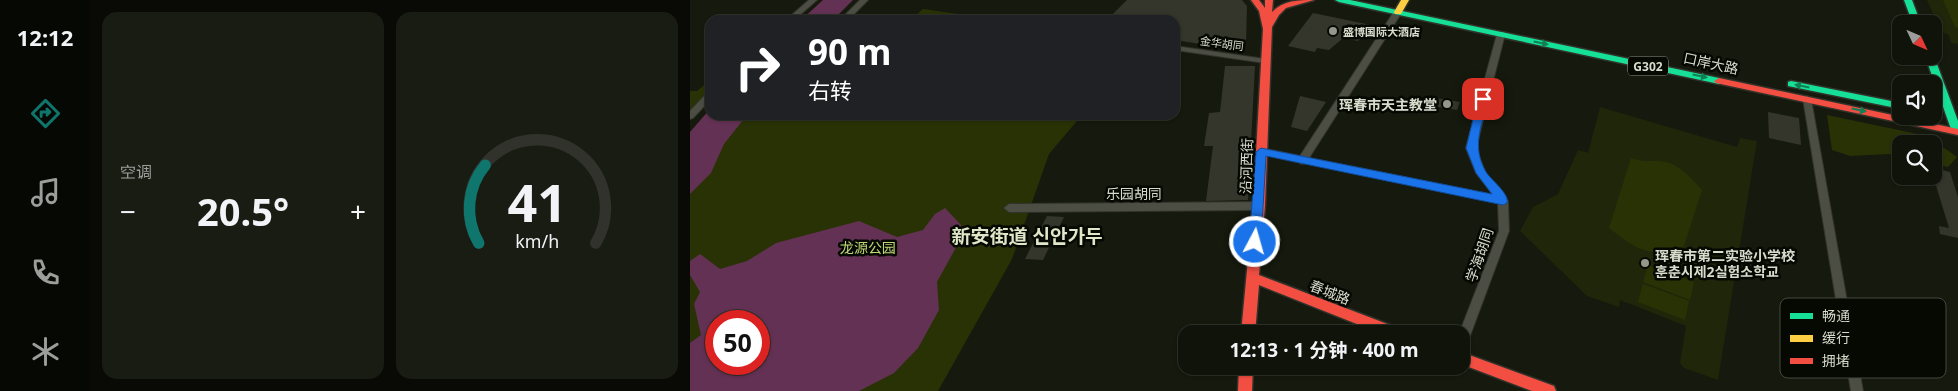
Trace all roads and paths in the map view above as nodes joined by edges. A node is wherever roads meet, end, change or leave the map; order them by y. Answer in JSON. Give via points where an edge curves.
{"nodes":[{"id":1,"x":812,"y":0,"type":"edge"},
{"id":2,"x":864,"y":0,"type":"edge"},
{"id":3,"x":1255,"y":0,"type":"edge"},
{"id":4,"x":1269,"y":0,"type":"edge"},
{"id":5,"x":1310,"y":0,"type":"edge"},
{"id":6,"x":1339,"y":0,"type":"edge"},
{"id":7,"x":1379,"y":0,"type":"edge"},
{"id":8,"x":1908,"y":0,"type":"edge"},
{"id":9,"x":1401,"y":6,"type":"edge"},
{"id":10,"x":796,"y":15,"type":"edge"},
{"id":11,"x":849,"y":15,"type":"edge"},
{"id":12,"x":1914,"y":15,"type":"edge"},
{"id":13,"x":1267,"y":28,"type":"junction"},
{"id":14,"x":1501,"y":34,"type":"junction"},
{"id":15,"x":1180,"y":49,"type":"edge"},
{"id":16,"x":1265,"y":61,"type":"junction"},
{"id":17,"x":1933,"y":65,"type":"edge"},
{"id":18,"x":1735,"y":72,"type":"dead end"},
{"id":19,"x":1784,"y":82,"type":"dead end"},
{"id":20,"x":1807,"y":99,"type":"junction"},
{"id":21,"x":705,"y":100,"type":"edge"},
{"id":22,"x":1892,"y":104,"type":"edge"},
{"id":23,"x":1942,"y":114,"type":"edge"},
{"id":24,"x":690,"y":116,"type":"edge"},
{"id":25,"x":1955,"y":117,"type":"edge"},
{"id":26,"x":1958,"y":133,"type":"edge"},
{"id":27,"x":1261,"y":152,"type":"junction"},
{"id":28,"x":1302,"y":161,"type":"junction"},
{"id":29,"x":1503,"y":201,"type":"junction"},
{"id":30,"x":1259,"y":206,"type":"junction"},
{"id":31,"x":1010,"y":208,"type":"dead end"},
{"id":32,"x":1252,"y":277,"type":"junction"},
{"id":33,"x":1841,"y":298,"type":"edge"},
{"id":34,"x":1249,"y":325,"type":"edge"},
{"id":35,"x":1375,"y":325,"type":"edge"},
{"id":36,"x":1468,"y":325,"type":"edge"},
{"id":37,"x":1470,"y":361,"type":"edge"},
{"id":38,"x":1245,"y":375,"type":"edge"},
{"id":39,"x":1855,"y":378,"type":"edge"},
{"id":40,"x":1244,"y":391,"type":"edge"},
{"id":41,"x":1548,"y":391,"type":"edge"},
{"id":42,"x":1857,"y":391,"type":"edge"}],
"edges":[{"from":1,"to":10,"type":"street"},
{"from":2,"to":11,"type":"street"},
{"from":3,"to":13,"type":"main road","via":[[1263,11]]},
{"from":4,"to":13,"type":"main road","name":"沿河西街"},
{"from":5,"to":13,"type":"main road","via":[[1277,9]]},
{"from":6,"to":9,"type":"main road","name":"口岸大路","number":"G302"},
{"from":7,"to":9,"type":"main road","name":"口岸大路","number":"G302"},
{"from":8,"to":12,"type":"main road"},
{"from":9,"to":14,"type":"main road","name":"口岸大路","number":"G302"},
{"from":9,"to":18,"type":"main road","name":"口岸大路","number":"G302"},
{"from":9,"to":28,"type":"street"},
{"from":13,"to":16,"type":"main road","name":"沿河西街"},
{"from":14,"to":20,"type":"main road","name":"口岸大路","number":"G302","one_way":true},
{"from":14,"to":29,"type":"street","via":[[1471,148],[1481,173]]},
{"from":15,"to":16,"type":"street","name":"金华胡同"},
{"from":16,"to":27,"type":"main road","name":"沿河西街"},
{"from":17,"to":25,"type":"main road"},
{"from":22,"to":19,"type":"main road","one_way":true},
{"from":20,"to":26,"type":"main road","name":"口岸大路","number":"G302","one_way":true},
{"from":20,"to":33,"type":"street"},
{"from":21,"to":24,"type":"street"},
{"from":23,"to":25,"type":"main road"},
{"from":25,"to":26,"type":"main road"},
{"from":27,"to":28,"type":"street"},
{"from":27,"to":30,"type":"main road","name":"沿河西街"},
{"from":28,"to":29,"type":"street"},
{"from":29,"to":36,"type":"street","name":"学海胡同","via":[[1504,231]]},
{"from":30,"to":31,"type":"street","name":"乐园胡同"},
{"from":30,"to":32,"type":"main road","name":"沿河西街"},
{"from":32,"to":34,"type":"main road","name":"沿河西街"},
{"from":32,"to":35,"type":"main road","name":"春城路"},
{"from":37,"to":41,"type":"main road"},
{"from":38,"to":40,"type":"main road"},
{"from":39,"to":42,"type":"street"}]}
